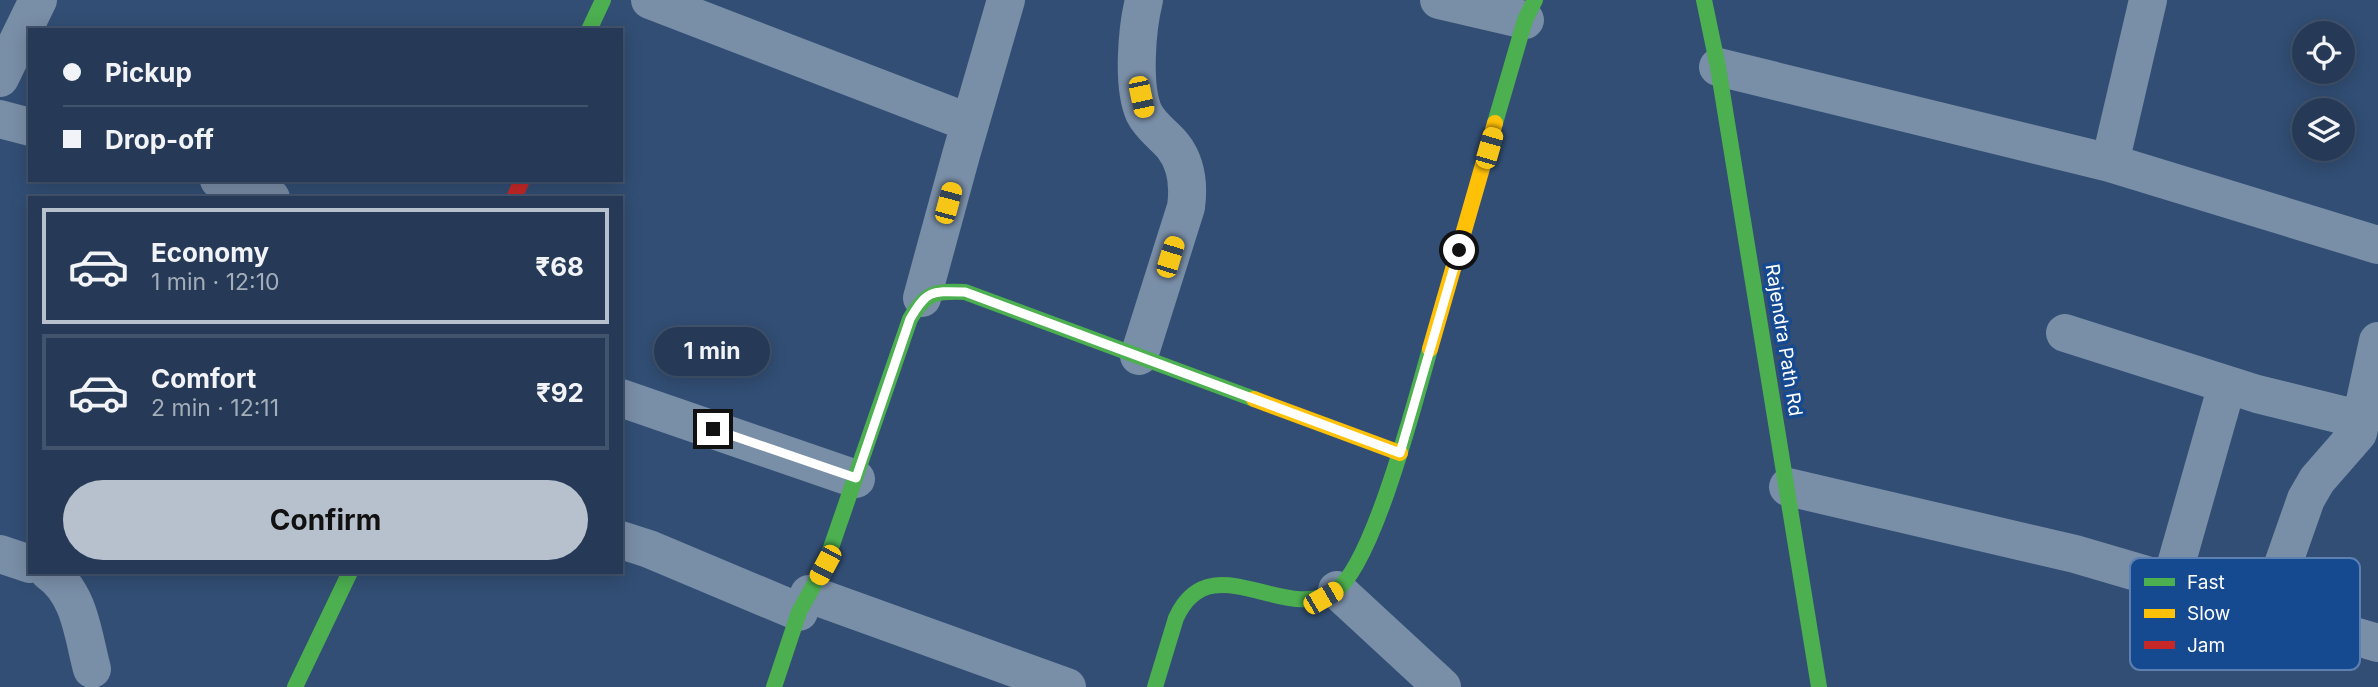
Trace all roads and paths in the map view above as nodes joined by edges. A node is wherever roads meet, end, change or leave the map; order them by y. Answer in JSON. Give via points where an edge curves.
{"nodes":[{"id":1,"x":38,"y":0,"type":"edge"},
{"id":2,"x":603,"y":0,"type":"edge"},
{"id":3,"x":650,"y":0,"type":"edge"},
{"id":4,"x":1006,"y":0,"type":"edge"},
{"id":5,"x":1144,"y":0,"type":"edge"},
{"id":6,"x":1439,"y":0,"type":"edge"},
{"id":7,"x":1704,"y":0,"type":"edge"},
{"id":8,"x":2148,"y":0,"type":"edge"},
{"id":9,"x":1530,"y":10,"type":"edge"},
{"id":10,"x":590,"y":28,"type":"edge"},
{"id":11,"x":1718,"y":67,"type":"junction"},
{"id":12,"x":0,"y":79,"type":"edge"},
{"id":13,"x":0,"y":119,"type":"edge"},
{"id":14,"x":970,"y":123,"type":"junction"},
{"id":15,"x":28,"y":126,"type":"edge"},
{"id":16,"x":2110,"y":163,"type":"junction"},
{"id":17,"x":225,"y":182,"type":"edge"},
{"id":18,"x":265,"y":196,"type":"edge"},
{"id":19,"x":2378,"y":245,"type":"edge"},
{"id":20,"x":922,"y":298,"type":"junction"},
{"id":21,"x":2065,"y":333,"type":"dead end"},
{"id":22,"x":2378,"y":341,"type":"edge"},
{"id":23,"x":1139,"y":356,"type":"junction"},
{"id":24,"x":2227,"y":385,"type":"junction"},
{"id":25,"x":623,"y":399,"type":"edge"},
{"id":26,"x":2362,"y":420,"type":"junction"},
{"id":27,"x":1400,"y":453,"type":"junction"},
{"id":28,"x":856,"y":478,"type":"junction"},
{"id":29,"x":1788,"y":488,"type":"junction"},
{"id":30,"x":623,"y":541,"type":"edge"},
{"id":31,"x":0,"y":554,"type":"edge"},
{"id":32,"x":2178,"y":558,"type":"edge"},
{"id":33,"x":2285,"y":558,"type":"edge"},
{"id":34,"x":28,"y":563,"type":"edge"},
{"id":35,"x":2130,"y":570,"type":"edge"},
{"id":36,"x":51,"y":574,"type":"edge"},
{"id":37,"x":349,"y":574,"type":"edge"},
{"id":38,"x":1338,"y":590,"type":"junction"},
{"id":39,"x":804,"y":603,"type":"junction"},
{"id":40,"x":2360,"y":638,"type":"edge"},
{"id":41,"x":2378,"y":643,"type":"edge"},
{"id":42,"x":92,"y":669,"type":"dead end"},
{"id":43,"x":295,"y":687,"type":"edge"},
{"id":44,"x":774,"y":687,"type":"edge"},
{"id":45,"x":1067,"y":687,"type":"edge"},
{"id":46,"x":1155,"y":687,"type":"edge"},
{"id":47,"x":1442,"y":687,"type":"edge"},
{"id":48,"x":1819,"y":687,"type":"edge"}],
"edges":[{"from":1,"to":12,"type":"street"},
{"from":2,"to":10,"type":"street"},
{"from":3,"to":14,"type":"street"},
{"from":4,"to":14,"type":"street"},
{"from":5,"to":23,"type":"street","via":[[1138,82],[1144,113],[1173,146],[1189,187]]},
{"from":6,"to":9,"type":"street"},
{"from":7,"to":11,"type":"street","name":"Rajendra Path Rd"},
{"from":8,"to":16,"type":"street"},
{"from":9,"to":27,"type":"street"},
{"from":11,"to":16,"type":"street"},
{"from":11,"to":29,"type":"street","name":"Rajendra Path Rd"},
{"from":13,"to":15,"type":"street"},
{"from":14,"to":20,"type":"street"},
{"from":16,"to":19,"type":"street"},
{"from":17,"to":18,"type":"street"},
{"from":20,"to":23,"type":"street","via":[[940,291],[965,292]]},
{"from":20,"to":28,"type":"street","via":[[910,319]]},
{"from":21,"to":24,"type":"street"},
{"from":22,"to":26,"type":"street"},
{"from":23,"to":27,"type":"street"},
{"from":24,"to":26,"type":"street"},
{"from":24,"to":32,"type":"street"},
{"from":25,"to":28,"type":"street"},
{"from":26,"to":33,"type":"street","via":[[2358,433],[2306,499]]},
{"from":27,"to":38,"type":"street","via":[[1377,515]]},
{"from":28,"to":39,"type":"street","via":[[825,565]]},
{"from":29,"to":35,"type":"street"},
{"from":29,"to":48,"type":"street","name":"Rajendra Path Rd"},
{"from":30,"to":39,"type":"street"},
{"from":31,"to":34,"type":"street"},
{"from":36,"to":42,"type":"street","via":[[68,589]]},
{"from":37,"to":43,"type":"street"},
{"from":38,"to":46,"type":"street","via":[[1323,598],[1299,599],[1219,582],[1196,590],[1181,610]]},
{"from":38,"to":47,"type":"street"},
{"from":39,"to":44,"type":"street"},
{"from":39,"to":45,"type":"street"},
{"from":40,"to":41,"type":"street"}]}
